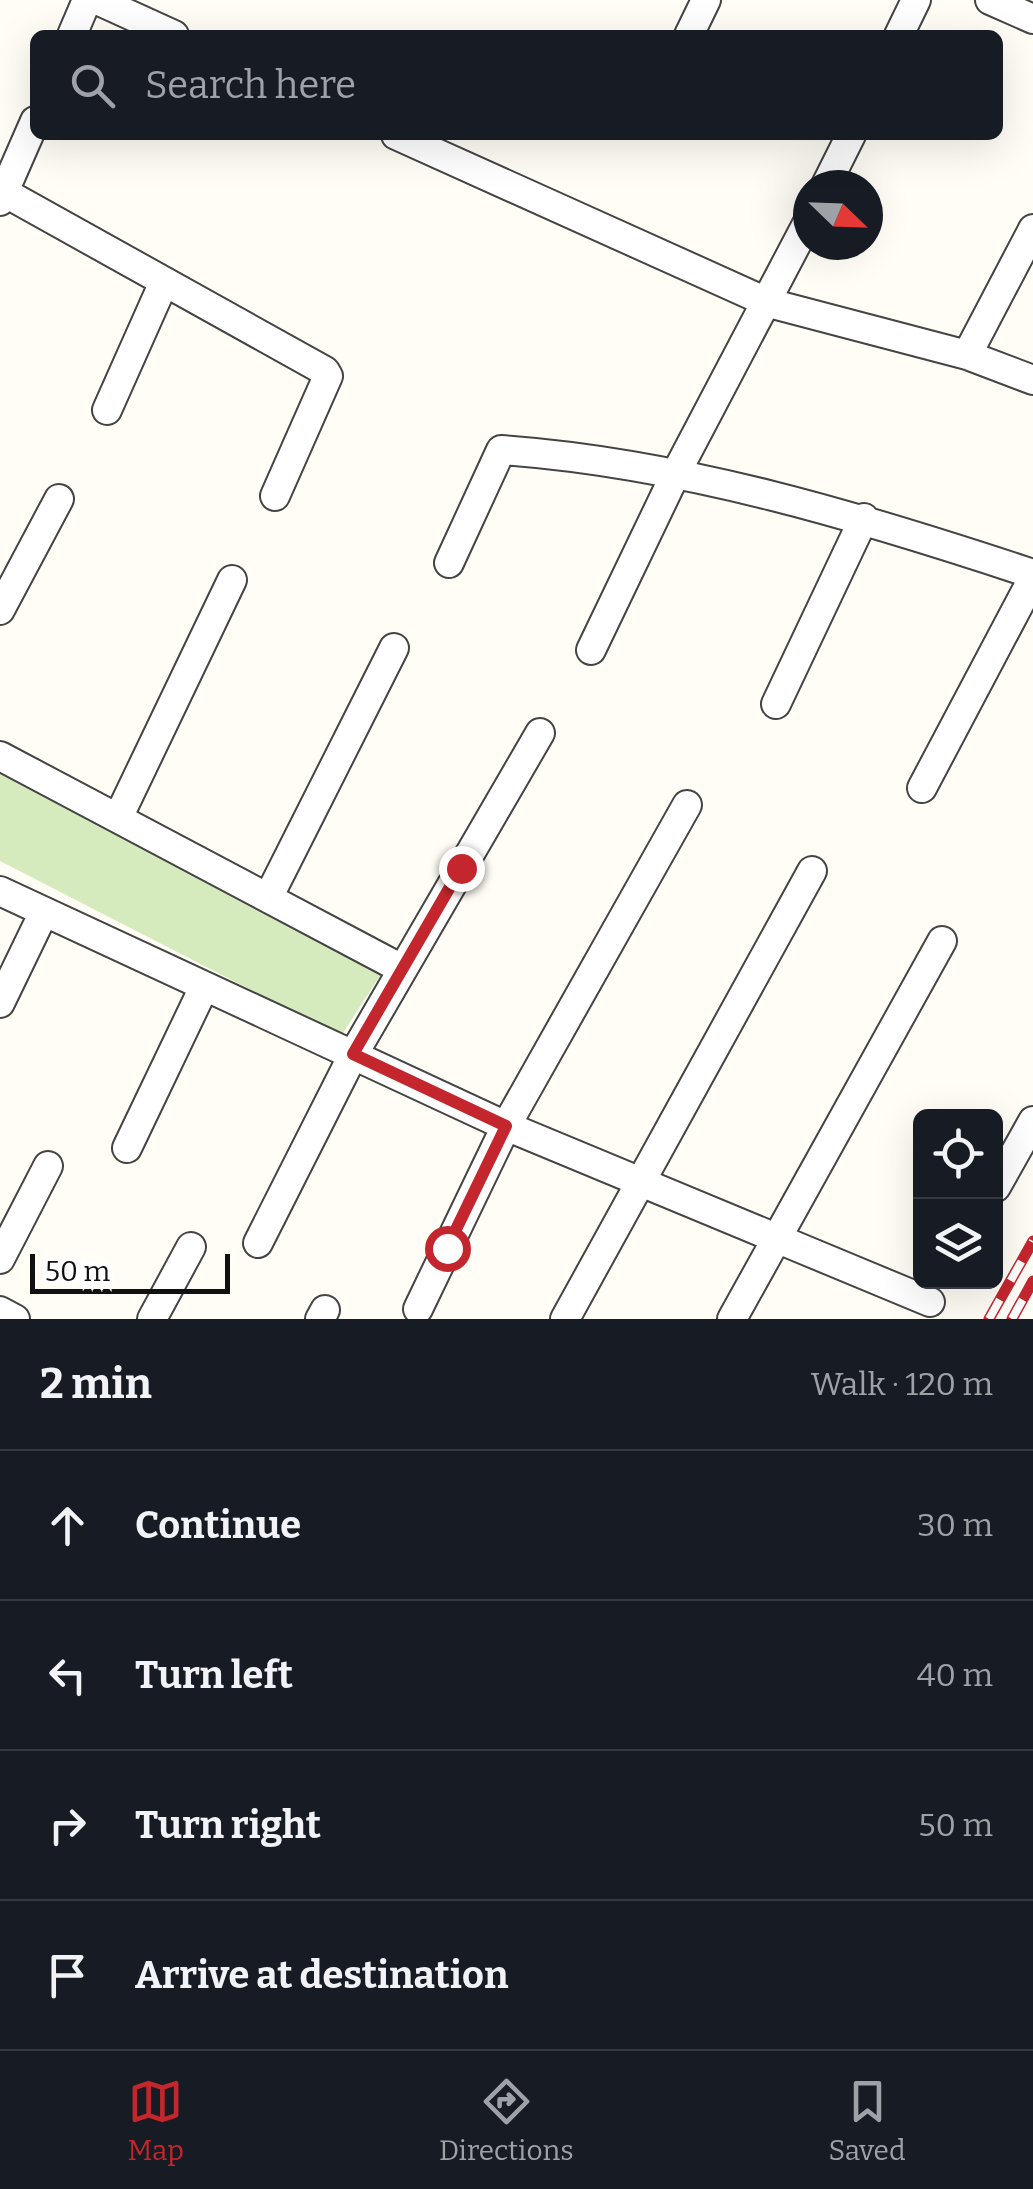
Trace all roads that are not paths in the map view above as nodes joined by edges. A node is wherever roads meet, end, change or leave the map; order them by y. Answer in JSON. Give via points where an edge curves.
{"nodes":[{"id":1,"x":88,"y":0,"type":"edge"},
{"id":2,"x":96,"y":0,"type":"edge"},
{"id":3,"x":706,"y":0,"type":"edge"},
{"id":4,"x":916,"y":0,"type":"edge"},
{"id":5,"x":990,"y":0,"type":"edge"},
{"id":6,"x":1033,"y":19,"type":"edge"},
{"id":7,"x":74,"y":30,"type":"edge"},
{"id":8,"x":163,"y":30,"type":"edge"},
{"id":9,"x":691,"y":30,"type":"edge"},
{"id":10,"x":901,"y":30,"type":"edge"},
{"id":11,"x":30,"y":132,"type":"edge"},
{"id":12,"x":407,"y":140,"type":"edge"},
{"id":13,"x":848,"y":140,"type":"edge"},
{"id":14,"x":833,"y":170,"type":"edge"},
{"id":15,"x":1,"y":194,"type":"edge"},
{"id":16,"x":1033,"y":229,"type":"edge"},
{"id":17,"x":793,"y":253,"type":"edge"},
{"id":18,"x":164,"y":282,"type":"junction"},
{"id":19,"x":769,"y":303,"type":"junction"},
{"id":20,"x":967,"y":355,"type":"junction"},
{"id":21,"x":1033,"y":380,"type":"edge"},
{"id":22,"x":107,"y":410,"type":"dead end"},
{"id":23,"x":675,"y":476,"type":"junction"},
{"id":24,"x":275,"y":496,"type":"dead end"},
{"id":25,"x":59,"y":499,"type":"dead end"},
{"id":26,"x":864,"y":518,"type":"junction"},
{"id":27,"x":449,"y":563,"type":"dead end"},
{"id":28,"x":1033,"y":576,"type":"edge"},
{"id":29,"x":232,"y":580,"type":"dead end"},
{"id":30,"x":0,"y":610,"type":"edge"},
{"id":31,"x":394,"y":648,"type":"dead end"},
{"id":32,"x":591,"y":650,"type":"dead end"},
{"id":33,"x":776,"y":704,"type":"dead end"},
{"id":34,"x":540,"y":733,"type":"dead end"},
{"id":35,"x":0,"y":756,"type":"edge"},
{"id":36,"x":922,"y":788,"type":"dead end"},
{"id":37,"x":687,"y":806,"type":"dead end"},
{"id":38,"x":118,"y":818,"type":"junction"},
{"id":39,"x":812,"y":871,"type":"dead end"},
{"id":40,"x":0,"y":891,"type":"edge"},
{"id":41,"x":268,"y":898,"type":"junction"},
{"id":42,"x":43,"y":914,"type":"junction"},
{"id":43,"x":942,"y":941,"type":"dead end"},
{"id":44,"x":402,"y":969,"type":"junction"},
{"id":45,"x":204,"y":987,"type":"junction"},
{"id":46,"x":0,"y":1003,"type":"edge"},
{"id":47,"x":353,"y":1054,"type":"junction"},
{"id":48,"x":1033,"y":1122,"type":"edge"},
{"id":49,"x":506,"y":1126,"type":"junction"},
{"id":50,"x":127,"y":1148,"type":"dead end"},
{"id":51,"x":48,"y":1166,"type":"dead end"},
{"id":52,"x":1003,"y":1175,"type":"edge"},
{"id":53,"x":640,"y":1183,"type":"junction"},
{"id":54,"x":777,"y":1238,"type":"junction"},
{"id":55,"x":258,"y":1244,"type":"dead end"},
{"id":56,"x":190,"y":1247,"type":"dead end"},
{"id":57,"x":0,"y":1258,"type":"edge"},
{"id":58,"x":931,"y":1301,"type":"edge"},
{"id":59,"x":418,"y":1310,"type":"dead end"},
{"id":60,"x":0,"y":1311,"type":"edge"},
{"id":61,"x":15,"y":1319,"type":"edge"},
{"id":62,"x":152,"y":1319,"type":"edge"},
{"id":63,"x":565,"y":1319,"type":"edge"},
{"id":64,"x":732,"y":1319,"type":"edge"}],
"edges":[{"from":1,"to":7,"type":"street"},
{"from":2,"to":8,"type":"street"},
{"from":3,"to":9,"type":"street"},
{"from":4,"to":10,"type":"street"},
{"from":5,"to":6,"type":"street"},
{"from":11,"to":15,"type":"street"},
{"from":12,"to":19,"type":"street"},
{"from":13,"to":14,"type":"street"},
{"from":15,"to":18,"type":"street"},
{"from":16,"to":20,"type":"street"},
{"from":17,"to":19,"type":"street"},
{"from":18,"to":22,"type":"street"},
{"from":18,"to":24,"type":"street","via":[[327,374]]},
{"from":19,"to":20,"type":"street"},
{"from":19,"to":23,"type":"street"},
{"from":20,"to":21,"type":"street"},
{"from":23,"to":26,"type":"street"},
{"from":23,"to":27,"type":"street","via":[[502,450]]},
{"from":23,"to":32,"type":"street"},
{"from":25,"to":30,"type":"street"},
{"from":26,"to":28,"type":"street"},
{"from":26,"to":33,"type":"street"},
{"from":28,"to":36,"type":"street"},
{"from":29,"to":38,"type":"street"},
{"from":31,"to":41,"type":"street"},
{"from":34,"to":44,"type":"street"},
{"from":35,"to":38,"type":"street"},
{"from":37,"to":49,"type":"street"},
{"from":38,"to":41,"type":"street"},
{"from":39,"to":53,"type":"street"},
{"from":40,"to":42,"type":"street"},
{"from":41,"to":44,"type":"street"},
{"from":42,"to":45,"type":"street"},
{"from":42,"to":46,"type":"street"},
{"from":43,"to":54,"type":"street"},
{"from":44,"to":47,"type":"street"},
{"from":45,"to":47,"type":"street"},
{"from":45,"to":50,"type":"street"},
{"from":47,"to":49,"type":"street"},
{"from":47,"to":55,"type":"street"},
{"from":48,"to":52,"type":"street"},
{"from":49,"to":53,"type":"street"},
{"from":49,"to":59,"type":"street"},
{"from":51,"to":57,"type":"street"},
{"from":53,"to":54,"type":"street"},
{"from":53,"to":63,"type":"street"},
{"from":54,"to":58,"type":"street"},
{"from":54,"to":64,"type":"street"},
{"from":56,"to":62,"type":"street"},
{"from":60,"to":61,"type":"street"}]}
